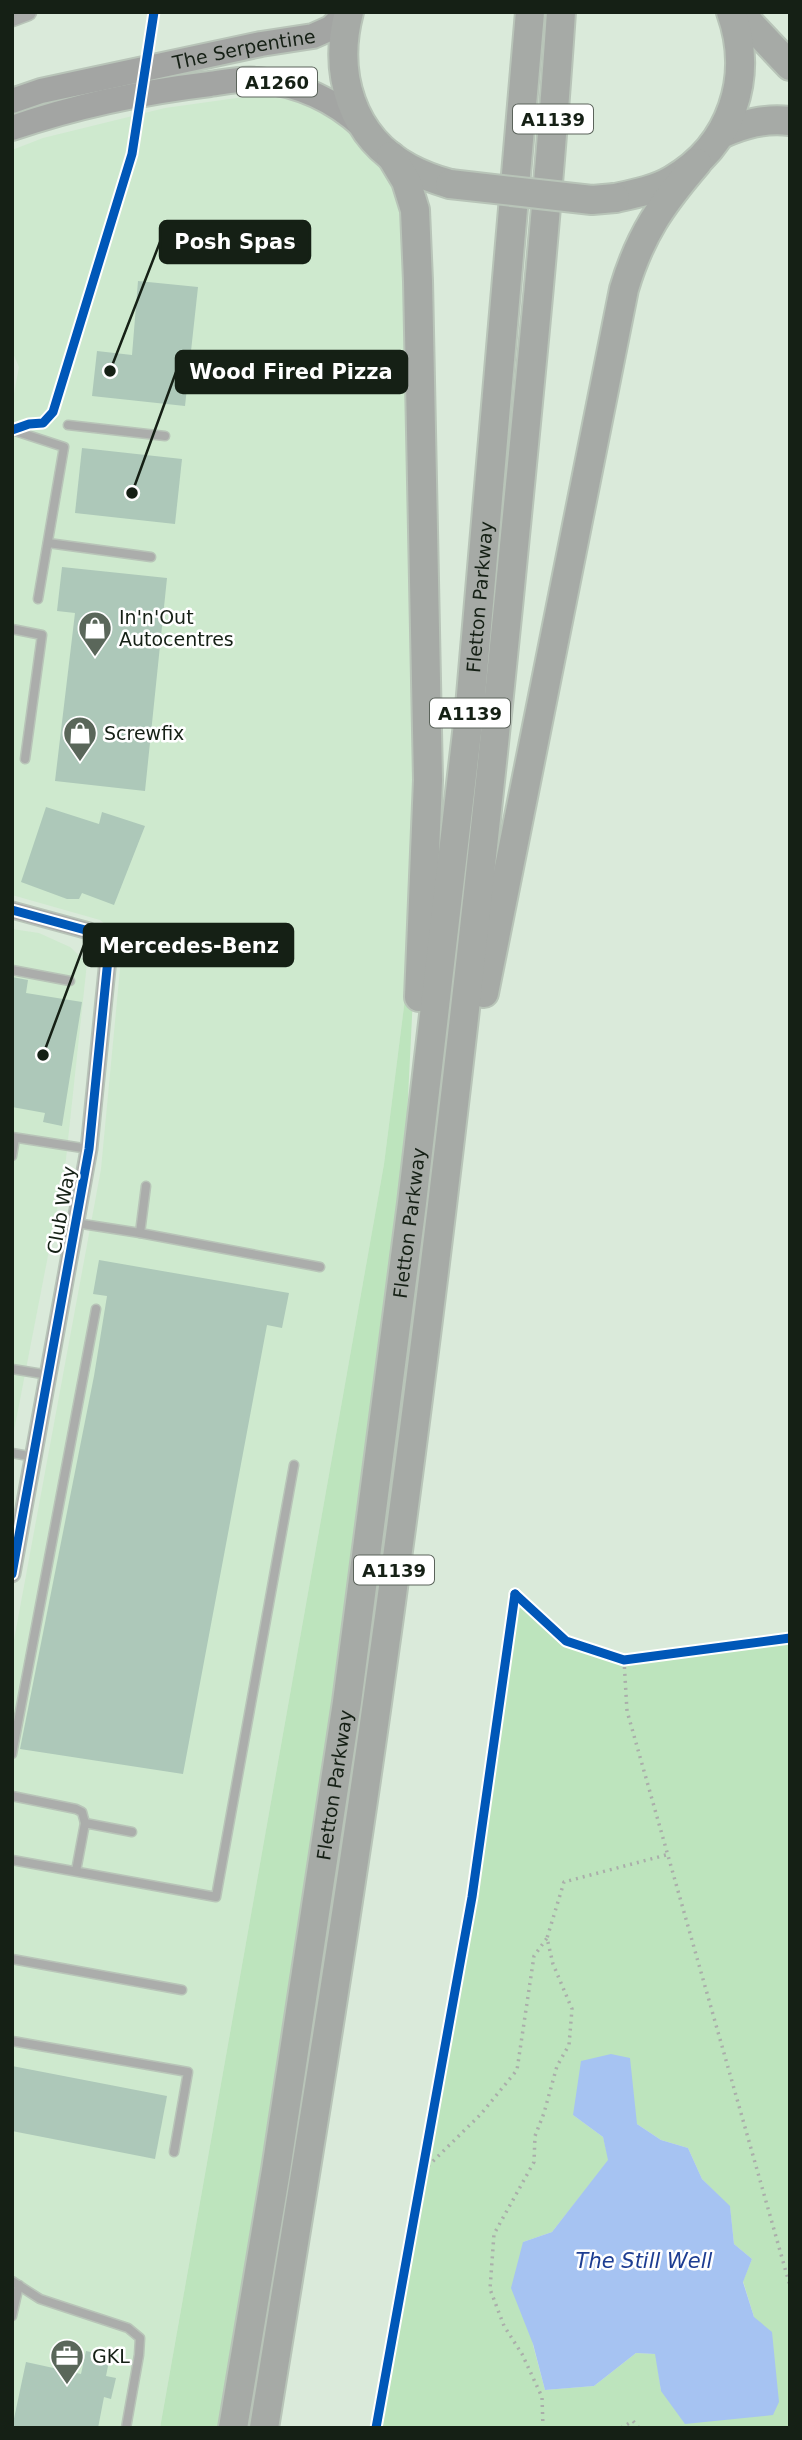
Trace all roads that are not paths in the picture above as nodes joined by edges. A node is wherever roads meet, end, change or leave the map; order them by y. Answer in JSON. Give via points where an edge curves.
{"nodes":[{"id":1,"x":28,"y":12,"type":"edge"},
{"id":2,"x":348,"y":12,"type":"edge"},
{"id":3,"x":530,"y":12,"type":"edge"},
{"id":4,"x":561,"y":12,"type":"edge"},
{"id":5,"x":731,"y":12,"type":"edge"},
{"id":6,"x":739,"y":12,"type":"edge"},
{"id":7,"x":12,"y":18,"type":"edge"},
{"id":8,"x":790,"y":66,"type":"edge"},
{"id":9,"x":173,"y":76,"type":"junction"},
{"id":10,"x":120,"y":87,"type":"junction"},
{"id":11,"x":12,"y":101,"type":"edge"},
{"id":12,"x":790,"y":121,"type":"edge"},
{"id":13,"x":12,"y":128,"type":"edge"},
{"id":14,"x":366,"y":130,"type":"junction"},
{"id":15,"x":721,"y":134,"type":"junction"},
{"id":16,"x":391,"y":156,"type":"junction"},
{"id":17,"x":697,"y":163,"type":"junction"},
{"id":18,"x":68,"y":425,"type":"dead end"},
{"id":19,"x":12,"y":430,"type":"edge"},
{"id":20,"x":165,"y":436,"type":"dead end"},
{"id":21,"x":48,"y":542,"type":"junction"},
{"id":22,"x":151,"y":557,"type":"dead end"},
{"id":23,"x":38,"y":599,"type":"dead end"},
{"id":24,"x":12,"y":629,"type":"edge"},
{"id":25,"x":25,"y":759,"type":"dead end"},
{"id":26,"x":13,"y":911,"type":"edge"},
{"id":27,"x":12,"y":970,"type":"edge"},
{"id":28,"x":70,"y":981,"type":"dead end"},
{"id":29,"x":14,"y":1138,"type":"edge"},
{"id":30,"x":89,"y":1149,"type":"junction"},
{"id":31,"x":12,"y":1156,"type":"edge"},
{"id":32,"x":146,"y":1185,"type":"dead end"},
{"id":33,"x":412,"y":1203,"type":"junction"},
{"id":34,"x":443,"y":1204,"type":"junction"},
{"id":35,"x":76,"y":1223,"type":"junction"},
{"id":36,"x":140,"y":1233,"type":"junction"},
{"id":37,"x":320,"y":1267,"type":"dead end"},
{"id":38,"x":96,"y":1309,"type":"dead end"},
{"id":39,"x":12,"y":1369,"type":"edge"},
{"id":40,"x":49,"y":1375,"type":"junction"},
{"id":41,"x":12,"y":1453,"type":"edge"},
{"id":42,"x":34,"y":1457,"type":"junction"},
{"id":43,"x":294,"y":1465,"type":"dead end"},
{"id":44,"x":12,"y":1574,"type":"edge"},
{"id":45,"x":12,"y":1754,"type":"edge"},
{"id":46,"x":12,"y":1796,"type":"edge"},
{"id":47,"x":85,"y":1822,"type":"junction"},
{"id":48,"x":132,"y":1832,"type":"dead end"},
{"id":49,"x":12,"y":1860,"type":"edge"},
{"id":50,"x":76,"y":1871,"type":"junction"},
{"id":51,"x":12,"y":1959,"type":"edge"},
{"id":52,"x":182,"y":1990,"type":"dead end"},
{"id":53,"x":12,"y":2041,"type":"edge"},
{"id":54,"x":174,"y":2152,"type":"dead end"},
{"id":55,"x":15,"y":2283,"type":"edge"},
{"id":56,"x":12,"y":2316,"type":"edge"},
{"id":57,"x":125,"y":2428,"type":"edge"},
{"id":58,"x":233,"y":2428,"type":"edge"},
{"id":59,"x":264,"y":2428,"type":"edge"}],
"edges":[{"from":1,"to":7,"type":"street"},
{"from":2,"to":9,"type":"main road","name":"The Serpentine","number":"A1260","via":[[331,28],[313,36],[261,44]]},
{"from":2,"to":14,"type":"highway","via":[[342,50],[345,84]]},
{"from":3,"to":33,"type":"highway","name":"Fletton Parkway","number":"A1139","via":[[470,707]]},
{"from":4,"to":34,"type":"highway","name":"Fletton Parkway","number":"A1139","via":[[499,695]]},
{"from":5,"to":15,"type":"highway","via":[[739,38],[739,88]]},
{"from":6,"to":8,"type":"highway"},
{"from":9,"to":10,"type":"main road","name":"The Serpentine","number":"A1260"},
{"from":9,"to":14,"type":"main road","name":"The Serpentine","number":"A1260","via":[[277,82],[324,97]]},
{"from":10,"to":11,"type":"main road","name":"The Serpentine","number":"A1260","via":[[41,91]]},
{"from":10,"to":13,"type":"main road","name":"The Serpentine","number":"A1260"},
{"from":12,"to":15,"type":"highway","via":[[746,123]]},
{"from":14,"to":16,"type":"highway"},
{"from":15,"to":17,"type":"highway"},
{"from":16,"to":17,"type":"highway","bridge":true,"via":[[450,184],[592,200],[641,193],[671,181]]},
{"from":16,"to":33,"type":"highway","via":[[406,181],[415,210],[418,281],[428,780]]},
{"from":17,"to":34,"type":"highway","via":[[648,227],[624,289]]},
{"from":18,"to":20,"type":"lane"},
{"from":19,"to":21,"type":"lane","via":[[64,447]]},
{"from":21,"to":22,"type":"lane"},
{"from":21,"to":23,"type":"lane"},
{"from":24,"to":25,"type":"lane","via":[[42,635]]},
{"from":26,"to":30,"type":"street","name":"Club Way","via":[[89,931],[103,942],[108,959]]},
{"from":27,"to":28,"type":"lane"},
{"from":29,"to":30,"type":"lane"},
{"from":29,"to":31,"type":"lane"},
{"from":30,"to":35,"type":"street","name":"Club Way"},
{"from":32,"to":36,"type":"lane"},
{"from":33,"to":58,"type":"highway","name":"Fletton Parkway","number":"A1139","via":[[343,1730]]},
{"from":34,"to":59,"type":"highway","name":"Fletton Parkway","number":"A1139","via":[[377,1705]]},
{"from":35,"to":36,"type":"lane"},
{"from":35,"to":40,"type":"street","name":"Club Way"},
{"from":36,"to":37,"type":"lane"},
{"from":38,"to":45,"type":"lane"},
{"from":39,"to":40,"type":"lane"},
{"from":40,"to":42,"type":"street","name":"Club Way"},
{"from":41,"to":42,"type":"lane"},
{"from":42,"to":44,"type":"street","name":"Club Way"},
{"from":43,"to":50,"type":"lane","via":[[216,1897]]},
{"from":46,"to":47,"type":"lane","via":[[76,1809]]},
{"from":47,"to":48,"type":"lane"},
{"from":47,"to":50,"type":"lane"},
{"from":49,"to":50,"type":"lane"},
{"from":51,"to":52,"type":"lane"},
{"from":53,"to":54,"type":"lane","via":[[188,2072]]},
{"from":55,"to":56,"type":"lane"},
{"from":55,"to":57,"type":"lane","via":[[40,2300],[128,2328],[140,2338]]}]}
